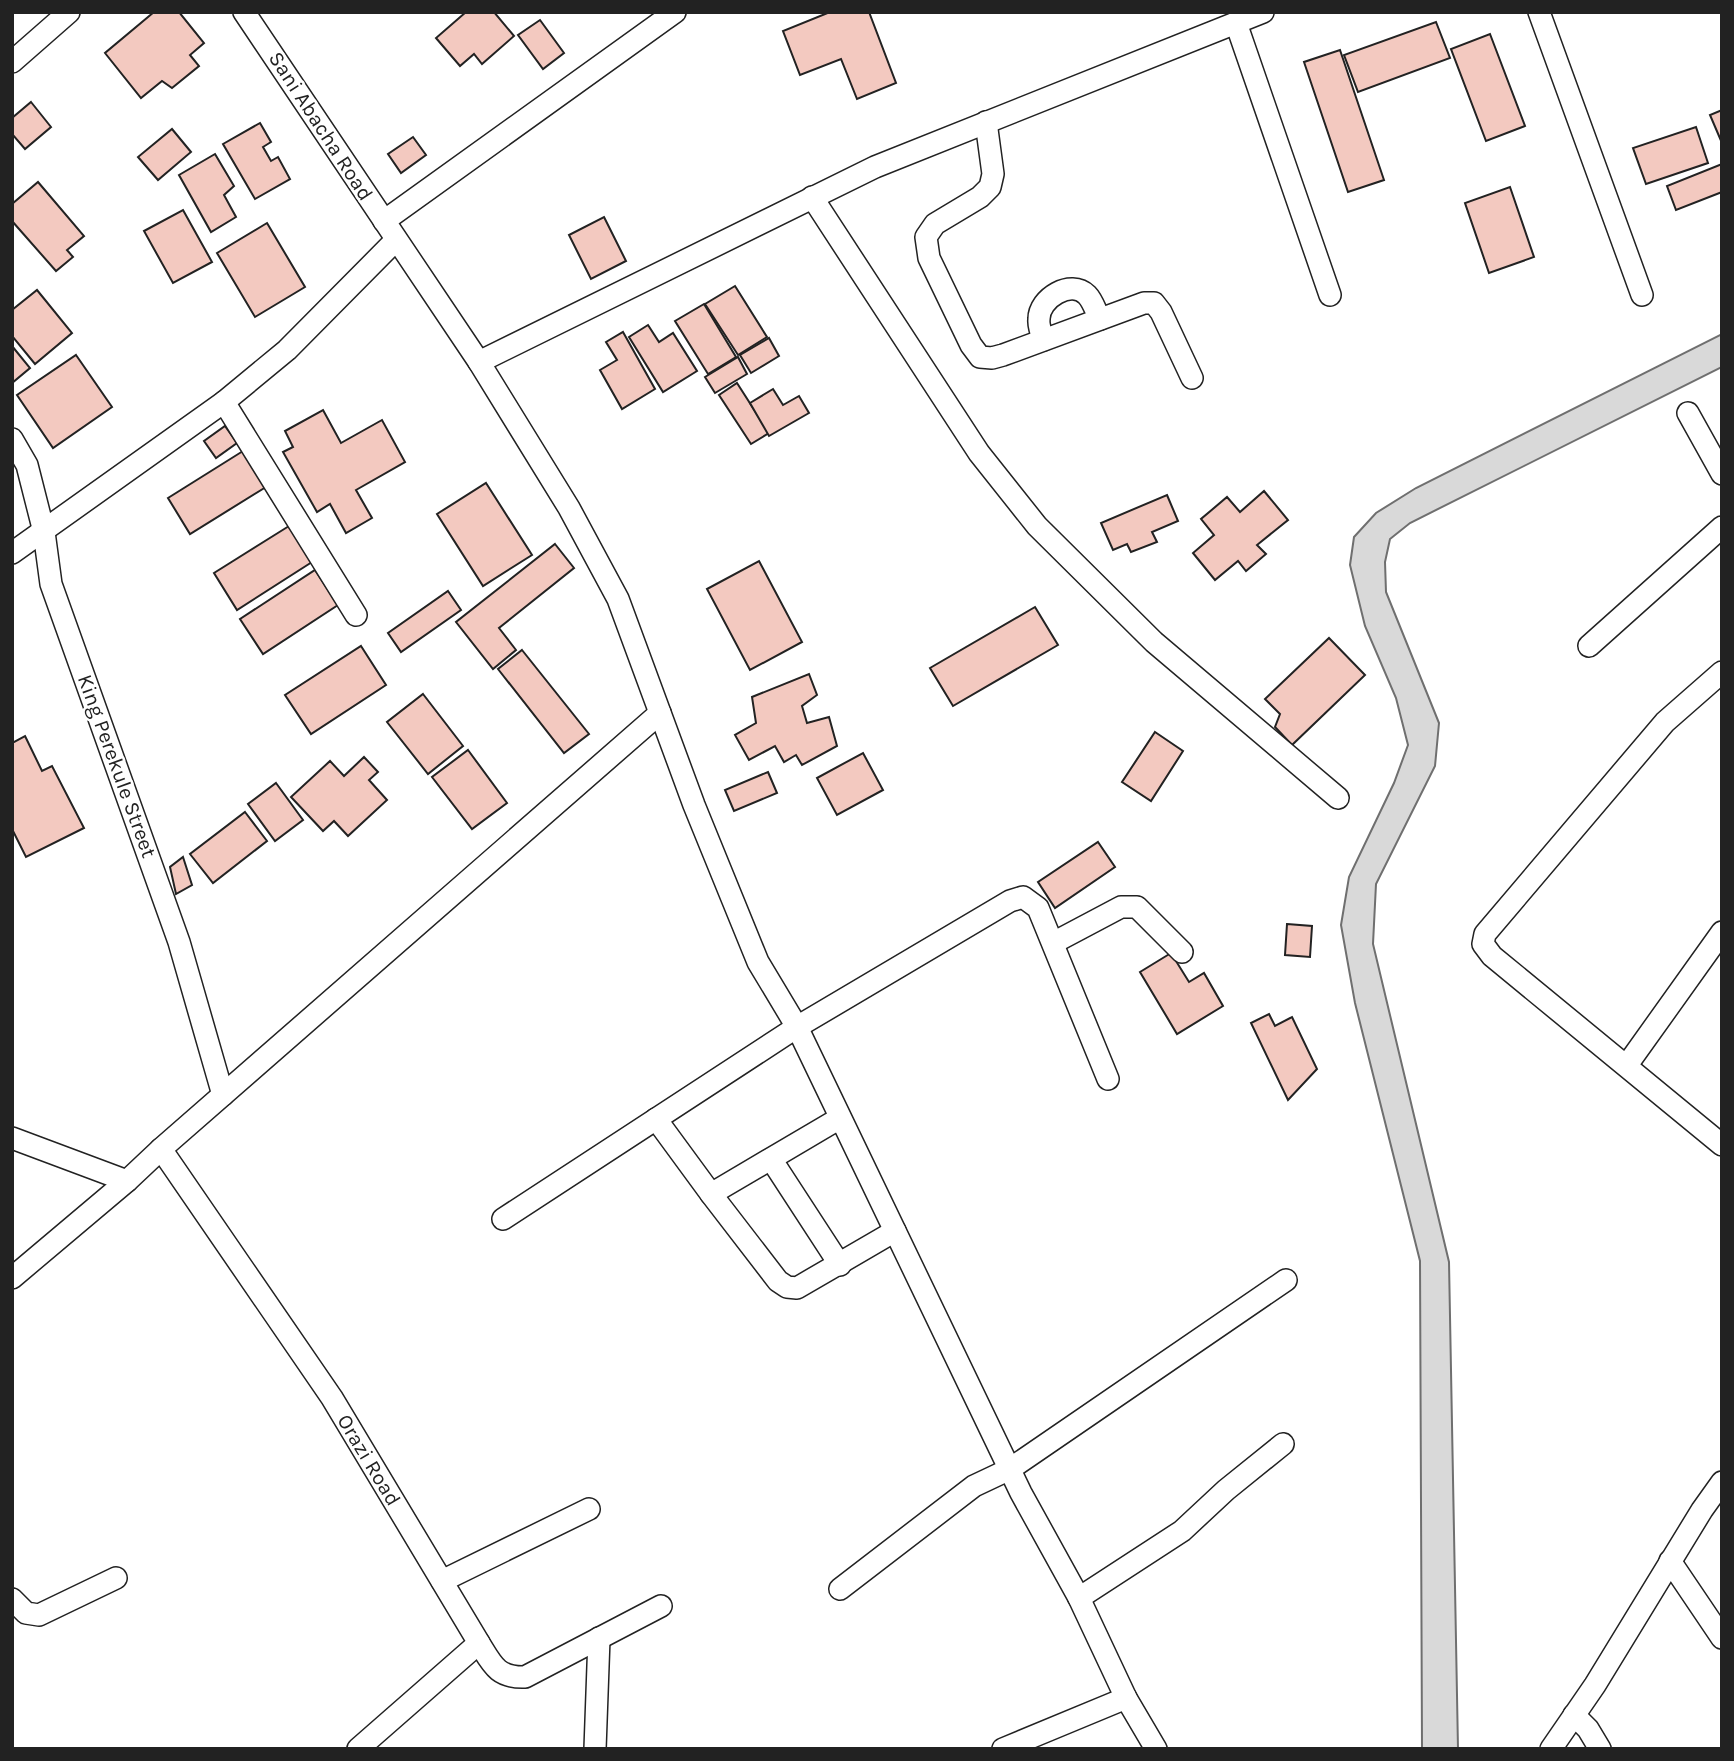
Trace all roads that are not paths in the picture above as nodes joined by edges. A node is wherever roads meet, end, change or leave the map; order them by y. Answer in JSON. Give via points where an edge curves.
{"nodes":[{"id":1,"x":69,"y":12,"type":"edge"},
{"id":2,"x":244,"y":12,"type":"edge"},
{"id":3,"x":675,"y":12,"type":"edge"},
{"id":4,"x":1263,"y":12,"type":"edge"},
{"id":5,"x":1539,"y":12,"type":"edge"},
{"id":6,"x":1236,"y":23,"type":"junction"},
{"id":7,"x":12,"y":62,"type":"edge"},
{"id":8,"x":986,"y":122,"type":"junction"},
{"id":9,"x":812,"y":197,"type":"junction"},
{"id":10,"x":384,"y":221,"type":"junction"},
{"id":11,"x":396,"y":240,"type":"junction"},
{"id":12,"x":1330,"y":295,"type":"dead end"},
{"id":13,"x":1642,"y":295,"type":"dead end"},
{"id":14,"x":1100,"y":319,"type":"junction"},
{"id":15,"x":1043,"y":340,"type":"junction"},
{"id":16,"x":479,"y":362,"type":"junction"},
{"id":17,"x":1192,"y":378,"type":"dead end"},
{"id":18,"x":224,"y":402,"type":"junction"},
{"id":19,"x":1688,"y":413,"type":"dead end"},
{"id":20,"x":12,"y":439,"type":"edge"},
{"id":21,"x":1722,"y":474,"type":"edge"},
{"id":22,"x":1722,"y":527,"type":"edge"},
{"id":23,"x":44,"y":532,"type":"junction"},
{"id":24,"x":12,"y":553,"type":"edge"},
{"id":25,"x":356,"y":615,"type":"dead end"},
{"id":26,"x":1589,"y":646,"type":"dead end"},
{"id":27,"x":1722,"y":672,"type":"edge"},
{"id":28,"x":660,"y":713,"type":"junction"},
{"id":29,"x":1338,"y":798,"type":"dead end"},
{"id":30,"x":1722,"y":932,"type":"edge"},
{"id":31,"x":1053,"y":943,"type":"junction"},
{"id":32,"x":1182,"y":952,"type":"dead end"},
{"id":33,"x":797,"y":1027,"type":"junction"},
{"id":34,"x":1627,"y":1065,"type":"junction"},
{"id":35,"x":1108,"y":1079,"type":"dead end"},
{"id":36,"x":223,"y":1095,"type":"junction"},
{"id":37,"x":840,"y":1118,"type":"junction"},
{"id":38,"x":656,"y":1119,"type":"junction"},
{"id":39,"x":12,"y":1138,"type":"edge"},
{"id":40,"x":1722,"y":1145,"type":"edge"},
{"id":41,"x":161,"y":1149,"type":"junction"},
{"id":42,"x":771,"y":1159,"type":"junction"},
{"id":43,"x":127,"y":1181,"type":"junction"},
{"id":44,"x":710,"y":1194,"type":"junction"},
{"id":45,"x":503,"y":1219,"type":"dead end"},
{"id":46,"x":895,"y":1231,"type":"junction"},
{"id":47,"x":840,"y":1265,"type":"junction"},
{"id":48,"x":12,"y":1278,"type":"edge"},
{"id":49,"x":1286,"y":1280,"type":"dead end"},
{"id":50,"x":1283,"y":1444,"type":"dead end"},
{"id":51,"x":1010,"y":1469,"type":"junction"},
{"id":52,"x":1722,"y":1482,"type":"edge"},
{"id":53,"x":589,"y":1509,"type":"dead end"},
{"id":54,"x":1670,"y":1561,"type":"junction"},
{"id":55,"x":116,"y":1578,"type":"dead end"},
{"id":56,"x":442,"y":1581,"type":"junction"},
{"id":57,"x":840,"y":1589,"type":"dead end"},
{"id":58,"x":1079,"y":1598,"type":"junction"},
{"id":59,"x":12,"y":1599,"type":"edge"},
{"id":60,"x":661,"y":1606,"type":"dead end"},
{"id":61,"x":599,"y":1638,"type":"junction"},
{"id":62,"x":1722,"y":1638,"type":"edge"},
{"id":63,"x":480,"y":1643,"type":"junction"},
{"id":64,"x":1126,"y":1698,"type":"junction"},
{"id":65,"x":1574,"y":1715,"type":"junction"},
{"id":66,"x":358,"y":1749,"type":"edge"},
{"id":67,"x":595,"y":1749,"type":"edge"},
{"id":68,"x":1003,"y":1749,"type":"edge"},
{"id":69,"x":1156,"y":1749,"type":"edge"},
{"id":70,"x":1551,"y":1749,"type":"edge"},
{"id":71,"x":1600,"y":1749,"type":"edge"}],
"edges":[{"from":1,"to":7,"type":"street"},
{"from":2,"to":10,"type":"street","name":"Sani Abacha Road"},
{"from":3,"to":10,"type":"street"},
{"from":4,"to":6,"type":"street"},
{"from":5,"to":13,"type":"street"},
{"from":6,"to":8,"type":"street"},
{"from":6,"to":12,"type":"street"},
{"from":8,"to":9,"type":"street"},
{"from":8,"to":15,"type":"street","via":[[993,174],[990,187],[935,224],[926,237],[929,258],[980,357],[992,358]]},
{"from":9,"to":16,"type":"street"},
{"from":9,"to":29,"type":"street","via":[[979,453],[1037,526],[1154,642]]},
{"from":10,"to":11,"type":"street","name":"Sani Abacha Road"},
{"from":11,"to":16,"type":"street","name":"Sani Abacha Road"},
{"from":11,"to":18,"type":"street","via":[[287,350]]},
{"from":14,"to":15,"type":"street"},
{"from":14,"to":15,"type":"street","via":[[1087,295],[1075,288],[1061,290],[1041,309],[1038,318]]},
{"from":14,"to":17,"type":"street","via":[[1154,303]]},
{"from":16,"to":28,"type":"street","name":"Sani Abacha Road","via":[[618,598]]},
{"from":18,"to":23,"type":"street"},
{"from":18,"to":25,"type":"street"},
{"from":19,"to":21,"type":"street"},
{"from":20,"to":23,"type":"street","name":"King Perekule Street","via":[[27,465]]},
{"from":22,"to":26,"type":"street"},
{"from":23,"to":24,"type":"street"},
{"from":23,"to":36,"type":"street","name":"King Perekule Street","via":[[51,584],[179,942]]},
{"from":27,"to":34,"type":"street","via":[[1665,722],[1485,934],[1483,944],[1492,956]]},
{"from":28,"to":33,"type":"street","name":"Sani Abacha Road","via":[[758,962]]},
{"from":28,"to":36,"type":"street"},
{"from":30,"to":34,"type":"street"},
{"from":31,"to":32,"type":"street","via":[[1121,907],[1137,907]]},
{"from":31,"to":33,"type":"street","via":[[1038,908],[1023,897],[1010,901]]},
{"from":31,"to":35,"type":"street"},
{"from":33,"to":37,"type":"street","name":"Sani Abacha Road"},
{"from":33,"to":38,"type":"street"},
{"from":34,"to":40,"type":"street"},
{"from":36,"to":41,"type":"street"},
{"from":37,"to":42,"type":"street"},
{"from":37,"to":46,"type":"street","name":"Sani Abacha Road"},
{"from":38,"to":44,"type":"street"},
{"from":38,"to":45,"type":"street"},
{"from":39,"to":43,"type":"street"},
{"from":41,"to":43,"type":"street"},
{"from":41,"to":56,"type":"street","name":"Orazi Road","via":[[332,1398]]},
{"from":42,"to":44,"type":"street"},
{"from":42,"to":47,"type":"street"},
{"from":43,"to":48,"type":"street"},
{"from":44,"to":47,"type":"street","via":[[787,1287],[797,1288]]},
{"from":46,"to":47,"type":"street"},
{"from":46,"to":51,"type":"street","name":"Sani Abacha Road"},
{"from":49,"to":51,"type":"street"},
{"from":50,"to":58,"type":"street","via":[[1182,1531]]},
{"from":51,"to":57,"type":"street","via":[[974,1486]]},
{"from":51,"to":58,"type":"street","name":"Sani Abacha Road"},
{"from":52,"to":54,"type":"street"},
{"from":53,"to":56,"type":"street"},
{"from":54,"to":62,"type":"street"},
{"from":54,"to":65,"type":"street"},
{"from":55,"to":59,"type":"street","via":[[39,1615],[26,1613]]},
{"from":56,"to":63,"type":"street","name":"Orazi Road"},
{"from":58,"to":64,"type":"street","name":"Sani Abacha Road"},
{"from":60,"to":61,"type":"street"},
{"from":61,"to":63,"type":"street","name":"Orazi Road","via":[[525,1677],[509,1678],[494,1667]]},
{"from":61,"to":67,"type":"street"},
{"from":63,"to":66,"type":"street"},
{"from":64,"to":68,"type":"street"},
{"from":64,"to":69,"type":"street","name":"Sani Abacha Road"},
{"from":65,"to":70,"type":"street"},
{"from":65,"to":71,"type":"street"}]}
